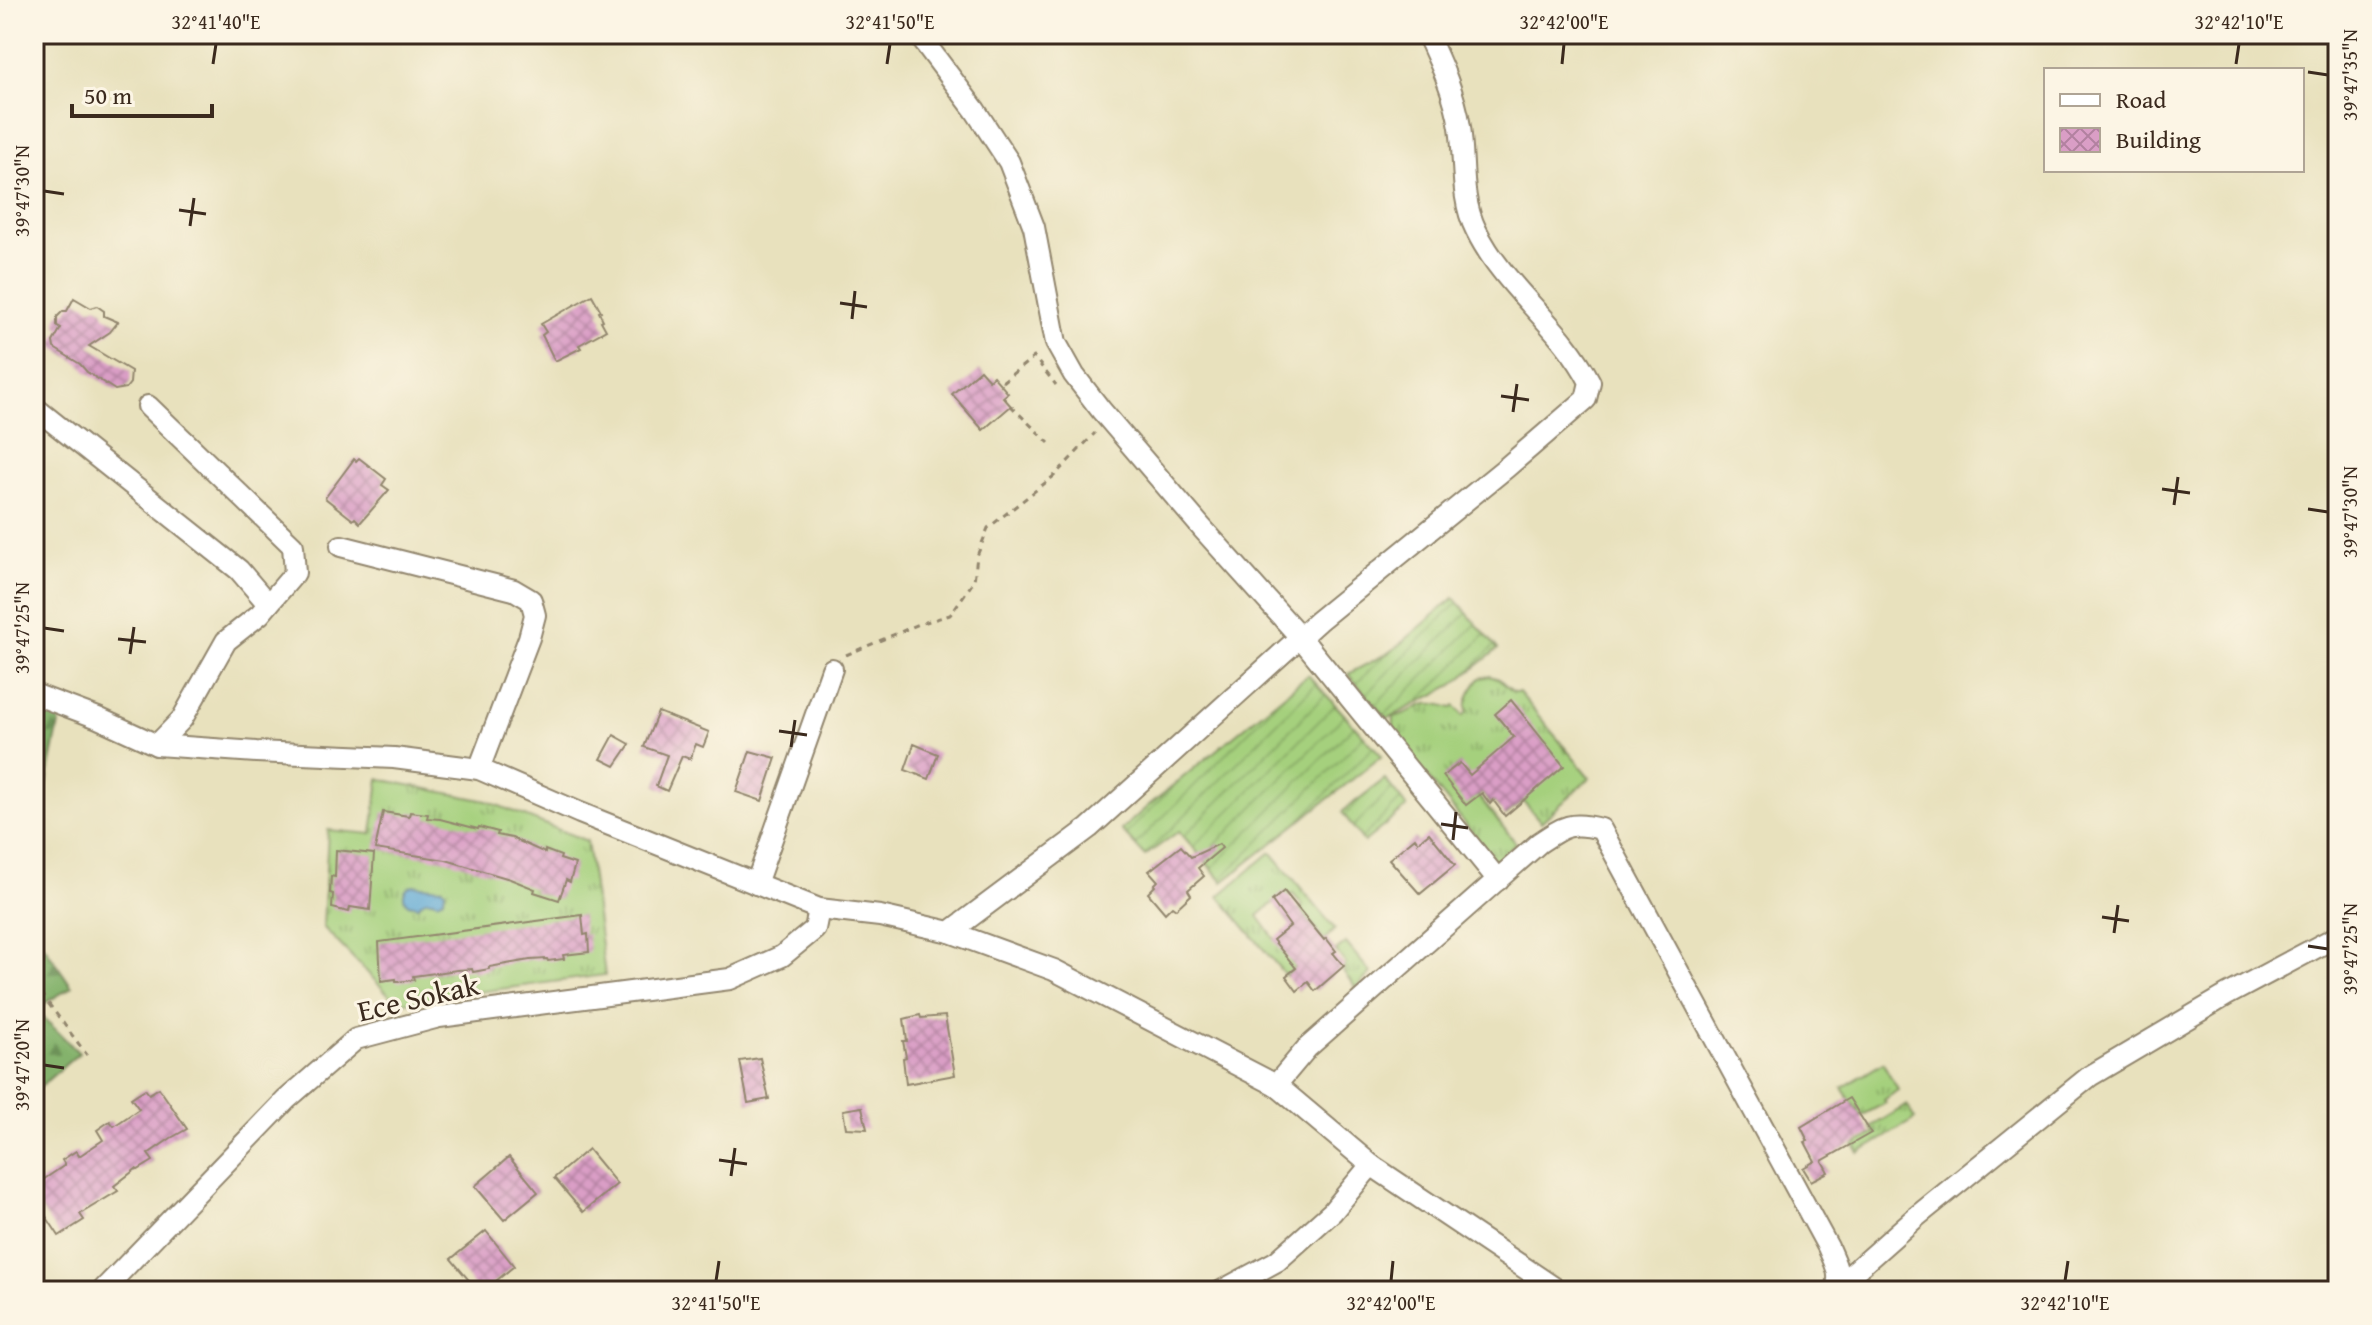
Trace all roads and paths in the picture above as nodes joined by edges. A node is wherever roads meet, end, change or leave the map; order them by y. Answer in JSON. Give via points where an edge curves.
{"nodes":[{"id":1,"x":918,"y":34,"type":"edge"},
{"id":2,"x":1427,"y":34,"type":"edge"},
{"id":3,"x":1002,"y":382,"type":"dead end"},
{"id":4,"x":1063,"y":394,"type":"dead end"},
{"id":5,"x":148,"y":406,"type":"dead end"},
{"id":6,"x":1011,"y":406,"type":"dead end"},
{"id":7,"x":34,"y":407,"type":"edge"},
{"id":8,"x":1101,"y":410,"type":"junction"},
{"id":9,"x":1049,"y":443,"type":"dead end"},
{"id":10,"x":341,"y":546,"type":"dead end"},
{"id":11,"x":268,"y":604,"type":"junction"},
{"id":12,"x":1301,"y":638,"type":"junction"},
{"id":13,"x":832,"y":669,"type":"joint"},
{"id":14,"x":34,"y":694,"type":"edge"},
{"id":15,"x":157,"y":745,"type":"junction"},
{"id":16,"x":479,"y":769,"type":"junction"},
{"id":17,"x":1498,"y":880,"type":"junction"},
{"id":18,"x":756,"y":884,"type":"junction"},
{"id":19,"x":819,"y":909,"type":"junction"},
{"id":20,"x":950,"y":932,"type":"junction"},
{"id":21,"x":2338,"y":936,"type":"edge"},
{"id":22,"x":34,"y":984,"type":"edge"},
{"id":23,"x":87,"y":1055,"type":"dead end"},
{"id":24,"x":1276,"y":1085,"type":"junction"},
{"id":25,"x":1371,"y":1165,"type":"junction"},
{"id":26,"x":1837,"y":1288,"type":"edge"},
{"id":27,"x":102,"y":1291,"type":"edge"},
{"id":28,"x":1221,"y":1291,"type":"edge"},
{"id":29,"x":1559,"y":1291,"type":"edge"}],
"edges":[{"from":1,"to":8,"type":"street","via":[[1009,162],[1034,227],[1056,343]]},
{"from":2,"to":12,"type":"street","via":[[1449,82],[1460,124],[1464,189],[1474,227],[1491,259],[1580,361],[1590,382],[1586,399]]},
{"from":3,"to":4,"type":"path","via":[[1034,357]]},
{"from":5,"to":11,"type":"street","via":[[293,546],[295,573]]},
{"from":6,"to":9,"type":"path"},
{"from":7,"to":11,"type":"street","via":[[239,570]]},
{"from":8,"to":12,"type":"street"},
{"from":8,"to":13,"type":"path","via":[[1096,433],[1054,476],[988,528],[974,581],[950,615],[840,658]]},
{"from":10,"to":16,"type":"street","via":[[514,590],[531,600],[535,615],[529,638]]},
{"from":11,"to":15,"type":"street","via":[[226,641],[182,719]]},
{"from":12,"to":17,"type":"street"},
{"from":12,"to":20,"type":"street","via":[[1089,828]]},
{"from":13,"to":18,"type":"street"},
{"from":14,"to":15,"type":"street"},
{"from":15,"to":16,"type":"street","via":[[394,758]]},
{"from":16,"to":18,"type":"street"},
{"from":17,"to":24,"type":"street","via":[[1307,1048]]},
{"from":17,"to":26,"type":"street","via":[[1558,830],[1580,823],[1601,829],[1828,1247],[1839,1273]]},
{"from":18,"to":19,"type":"street"},
{"from":19,"to":20,"type":"street"},
{"from":19,"to":27,"type":"street","name":"Ece Sokak","via":[[815,929],[782,956],[730,979],[439,1017],[356,1039],[286,1100]]},
{"from":20,"to":24,"type":"street","via":[[1054,970]]},
{"from":21,"to":26,"type":"street","via":[[2090,1076]]},
{"from":22,"to":23,"type":"path"},
{"from":24,"to":25,"type":"street"},
{"from":25,"to":28,"type":"street","via":[[1332,1212],[1277,1261]]},
{"from":25,"to":29,"type":"street"}]}
